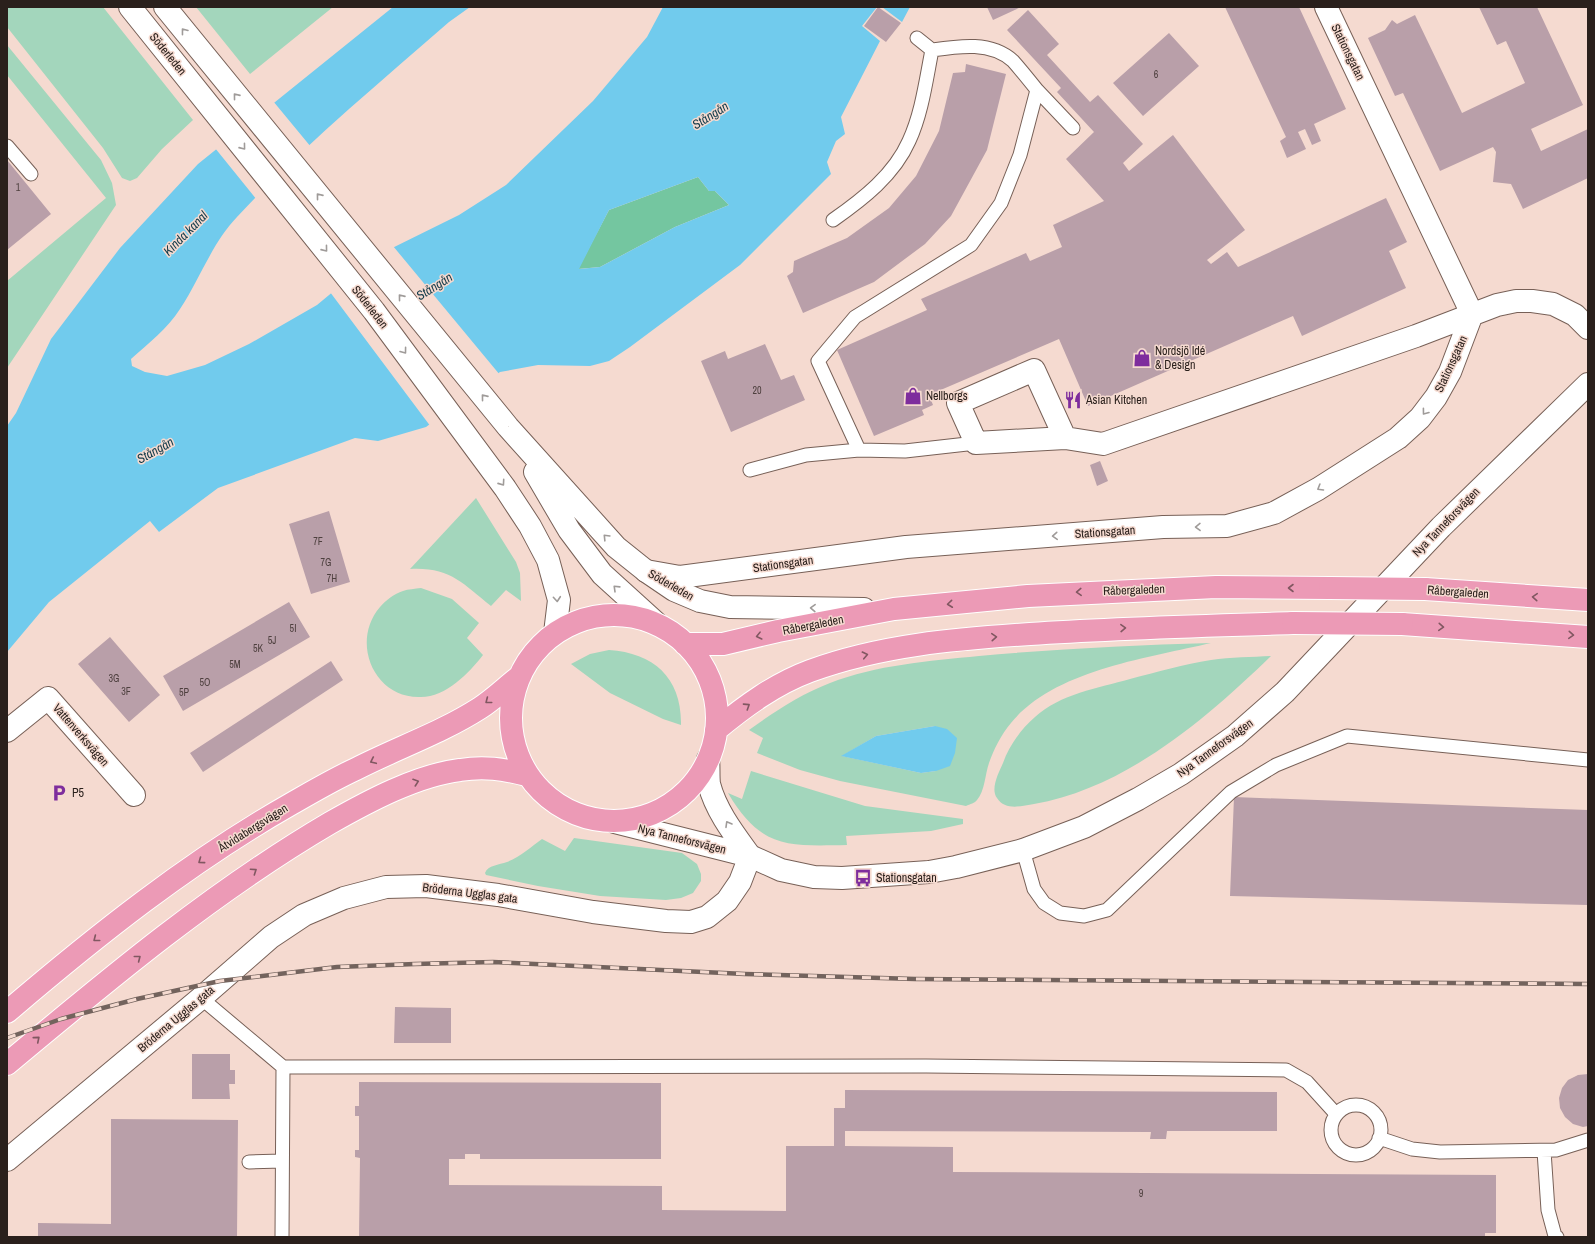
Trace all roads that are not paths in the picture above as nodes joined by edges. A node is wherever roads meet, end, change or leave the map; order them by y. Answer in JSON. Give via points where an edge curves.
{"nodes":[{"id":1,"x":130,"y":7,"type":"edge"},
{"id":2,"x":165,"y":7,"type":"edge"},
{"id":3,"x":1326,"y":7,"type":"edge"},
{"id":4,"x":917,"y":38,"type":"dead end"},
{"id":5,"x":932,"y":50,"type":"junction"},
{"id":6,"x":1037,"y":90,"type":"junction"},
{"id":7,"x":1073,"y":128,"type":"dead end"},
{"id":8,"x":7,"y":146,"type":"edge"},
{"id":9,"x":31,"y":174,"type":"dead end"},
{"id":10,"x":833,"y":220,"type":"dead end"},
{"id":11,"x":1472,"y":314,"type":"junction"},
{"id":12,"x":1588,"y":328,"type":"edge"},
{"id":13,"x":1588,"y":384,"type":"edge"},
{"id":14,"x":508,"y":428,"type":"junction"},
{"id":15,"x":1065,"y":438,"type":"junction"},
{"id":16,"x":976,"y":443,"type":"junction"},
{"id":17,"x":860,"y":450,"type":"junction"},
{"id":18,"x":750,"y":470,"type":"dead end"},
{"id":19,"x":646,"y":571,"type":"junction"},
{"id":20,"x":1588,"y":600,"type":"edge"},
{"id":21,"x":894,"y":609,"type":"junction"},
{"id":22,"x":656,"y":623,"type":"junction"},
{"id":23,"x":555,"y":633,"type":"junction"},
{"id":24,"x":1588,"y":637,"type":"edge"},
{"id":25,"x":685,"y":644,"type":"junction"},
{"id":26,"x":519,"y":677,"type":"junction"},
{"id":27,"x":716,"y":730,"type":"junction"},
{"id":28,"x":7,"y":731,"type":"edge"},
{"id":29,"x":708,"y":759,"type":"junction"},
{"id":30,"x":1588,"y":760,"type":"edge"},
{"id":31,"x":527,"y":775,"type":"junction"},
{"id":32,"x":134,"y":795,"type":"dead end"},
{"id":33,"x":615,"y":822,"type":"junction"},
{"id":34,"x":1023,"y":850,"type":"junction"},
{"id":35,"x":750,"y":856,"type":"junction"},
{"id":36,"x":201,"y":998,"type":"junction"},
{"id":37,"x":7,"y":1012,"type":"edge"},
{"id":38,"x":7,"y":1064,"type":"edge"},
{"id":39,"x":283,"y":1067,"type":"junction"},
{"id":40,"x":1336,"y":1114,"type":"junction"},
{"id":41,"x":1379,"y":1138,"type":"junction"},
{"id":42,"x":1588,"y":1140,"type":"edge"},
{"id":43,"x":1544,"y":1151,"type":"junction"},
{"id":44,"x":7,"y":1160,"type":"edge"},
{"id":45,"x":282,"y":1161,"type":"junction"},
{"id":46,"x":249,"y":1162,"type":"dead end"},
{"id":47,"x":282,"y":1237,"type":"edge"},
{"id":48,"x":1557,"y":1237,"type":"edge"}],
"edges":[{"from":1,"to":23,"type":"main road","name":"Söderleden","one_way":true,"via":[[374,311],[479,451],[530,526],[548,560],[559,600]]},
{"from":14,"to":2,"type":"main road","name":"Söderleden","one_way":true},
{"from":3,"to":11,"type":"main road","name":"Stationsgatan"},
{"from":4,"to":5,"type":"lane"},
{"from":5,"to":6,"type":"lane","via":[[963,45],[991,49],[1012,60]]},
{"from":5,"to":10,"type":"lane","via":[[921,104],[908,142],[888,173],[859,202]]},
{"from":6,"to":7,"type":"lane"},
{"from":6,"to":17,"type":"lane","via":[[1020,155],[1001,203],[971,245],[855,317],[818,361]]},
{"from":8,"to":9,"type":"lane"},
{"from":11,"to":12,"type":"main road","name":"Stationsgatan","via":[[1497,305],[1532,301],[1564,308]]},
{"from":11,"to":15,"type":"main road","name":"Stationsgatan","via":[[1416,336],[1103,444]]},
{"from":11,"to":19,"type":"main road","name":"Stationsgatan","one_way":true,"via":[[1450,372],[1420,418],[1398,438],[1318,489],[1274,513],[1254,520],[1227,526],[1163,527],[906,547],[680,577]]},
{"from":13,"to":34,"type":"main road","name":"Nya Tanneforsvägen","via":[[1441,527],[1285,692],[1235,736],[1138,800],[1084,827]]},
{"from":19,"to":14,"type":"main road","name":"Söderleden","one_way":true,"via":[[601,532]]},
{"from":22,"to":14,"type":"main road","name":"Söderleden","one_way":true,"via":[[602,574],[585,554]]},
{"from":15,"to":16,"type":"main road","name":"Stationsgatan"},
{"from":15,"to":16,"type":"main road","via":[[1034,370],[958,403]]},
{"from":16,"to":17,"type":"lane","via":[[905,451]]},
{"from":17,"to":18,"type":"lane","via":[[806,455]]},
{"from":21,"to":19,"type":"main road","name":"Söderleden","one_way":true,"via":[[730,607],[700,602],[674,590]]},
{"from":20,"to":21,"type":"main road","name":"Råbergaleden","one_way":true,"bridge":true,"via":[[1425,589],[1216,587],[1028,596]]},
{"from":21,"to":25,"type":"main road","name":"Råbergaleden","one_way":true,"via":[[723,644]]},
{"from":22,"to":23,"type":"main road","via":[[630,616],[604,615],[579,621]]},
{"from":22,"to":25,"type":"main road"},
{"from":23,"to":26,"type":"main road","via":[[540,645]]},
{"from":27,"to":24,"type":"main road","one_way":true,"bridge":true,"via":[[743,708],[772,690],[810,672],[855,657],[918,644],[1106,629],[1293,623],[1402,624]]},
{"from":25,"to":27,"type":"main road","via":[[698,658],[714,693],[717,711]]},
{"from":26,"to":31,"type":"main road","via":[[510,717],[517,756]]},
{"from":26,"to":37,"type":"main road","name":"Åtvidabergsvägen","one_way":true,"via":[[481,707],[450,725],[348,772],[211,854],[126,915]]},
{"from":27,"to":29,"type":"main road"},
{"from":28,"to":32,"type":"main road","name":"Vattenverksvägen","via":[[48,698]]},
{"from":29,"to":33,"type":"main road","via":[[697,780],[681,797],[661,810],[639,819]]},
{"from":35,"to":29,"type":"main road","name":"Nya Tanneforsvägen","one_way":true,"via":[[729,827],[716,802],[709,783]]},
{"from":30,"to":34,"type":"lane","via":[[1347,736],[1276,765],[1231,792],[1107,910],[1084,916],[1060,913],[1044,903],[1034,889]]},
{"from":31,"to":33,"type":"main road","via":[[544,795],[565,810],[589,819]]},
{"from":38,"to":31,"type":"main road","one_way":true,"via":[[192,916],[294,844],[351,811],[381,795],[458,770],[498,768]]},
{"from":33,"to":35,"type":"main road","name":"Nya Tanneforsvägen"},
{"from":34,"to":35,"type":"main road","name":"Nya Tanneforsvägen","via":[[956,867],[863,878],[814,877],[781,870]]},
{"from":35,"to":36,"type":"main road","name":"Bröderna Ugglas gata","via":[[740,882],[727,901],[707,917],[692,922],[593,912],[498,895],[426,886],[386,888],[344,898],[304,914],[271,937]]},
{"from":36,"to":39,"type":"lane"},
{"from":36,"to":44,"type":"main road","name":"Bröderna Ugglas gata"},
{"from":39,"to":40,"type":"lane","via":[[926,1066],[1286,1070],[1307,1082]]},
{"from":39,"to":45,"type":"lane"},
{"from":40,"to":41,"type":"lane","via":[[1351,1105],[1368,1108],[1379,1121]]},
{"from":40,"to":41,"type":"lane","via":[[1332,1122],[1332,1134],[1337,1146],[1344,1151],[1360,1154],[1375,1146]]},
{"from":41,"to":43,"type":"lane","via":[[1412,1149],[1440,1152]]},
{"from":42,"to":43,"type":"lane"},
{"from":43,"to":48,"type":"lane","via":[[1548,1210]]},
{"from":45,"to":46,"type":"lane"},
{"from":45,"to":47,"type":"lane"}]}
